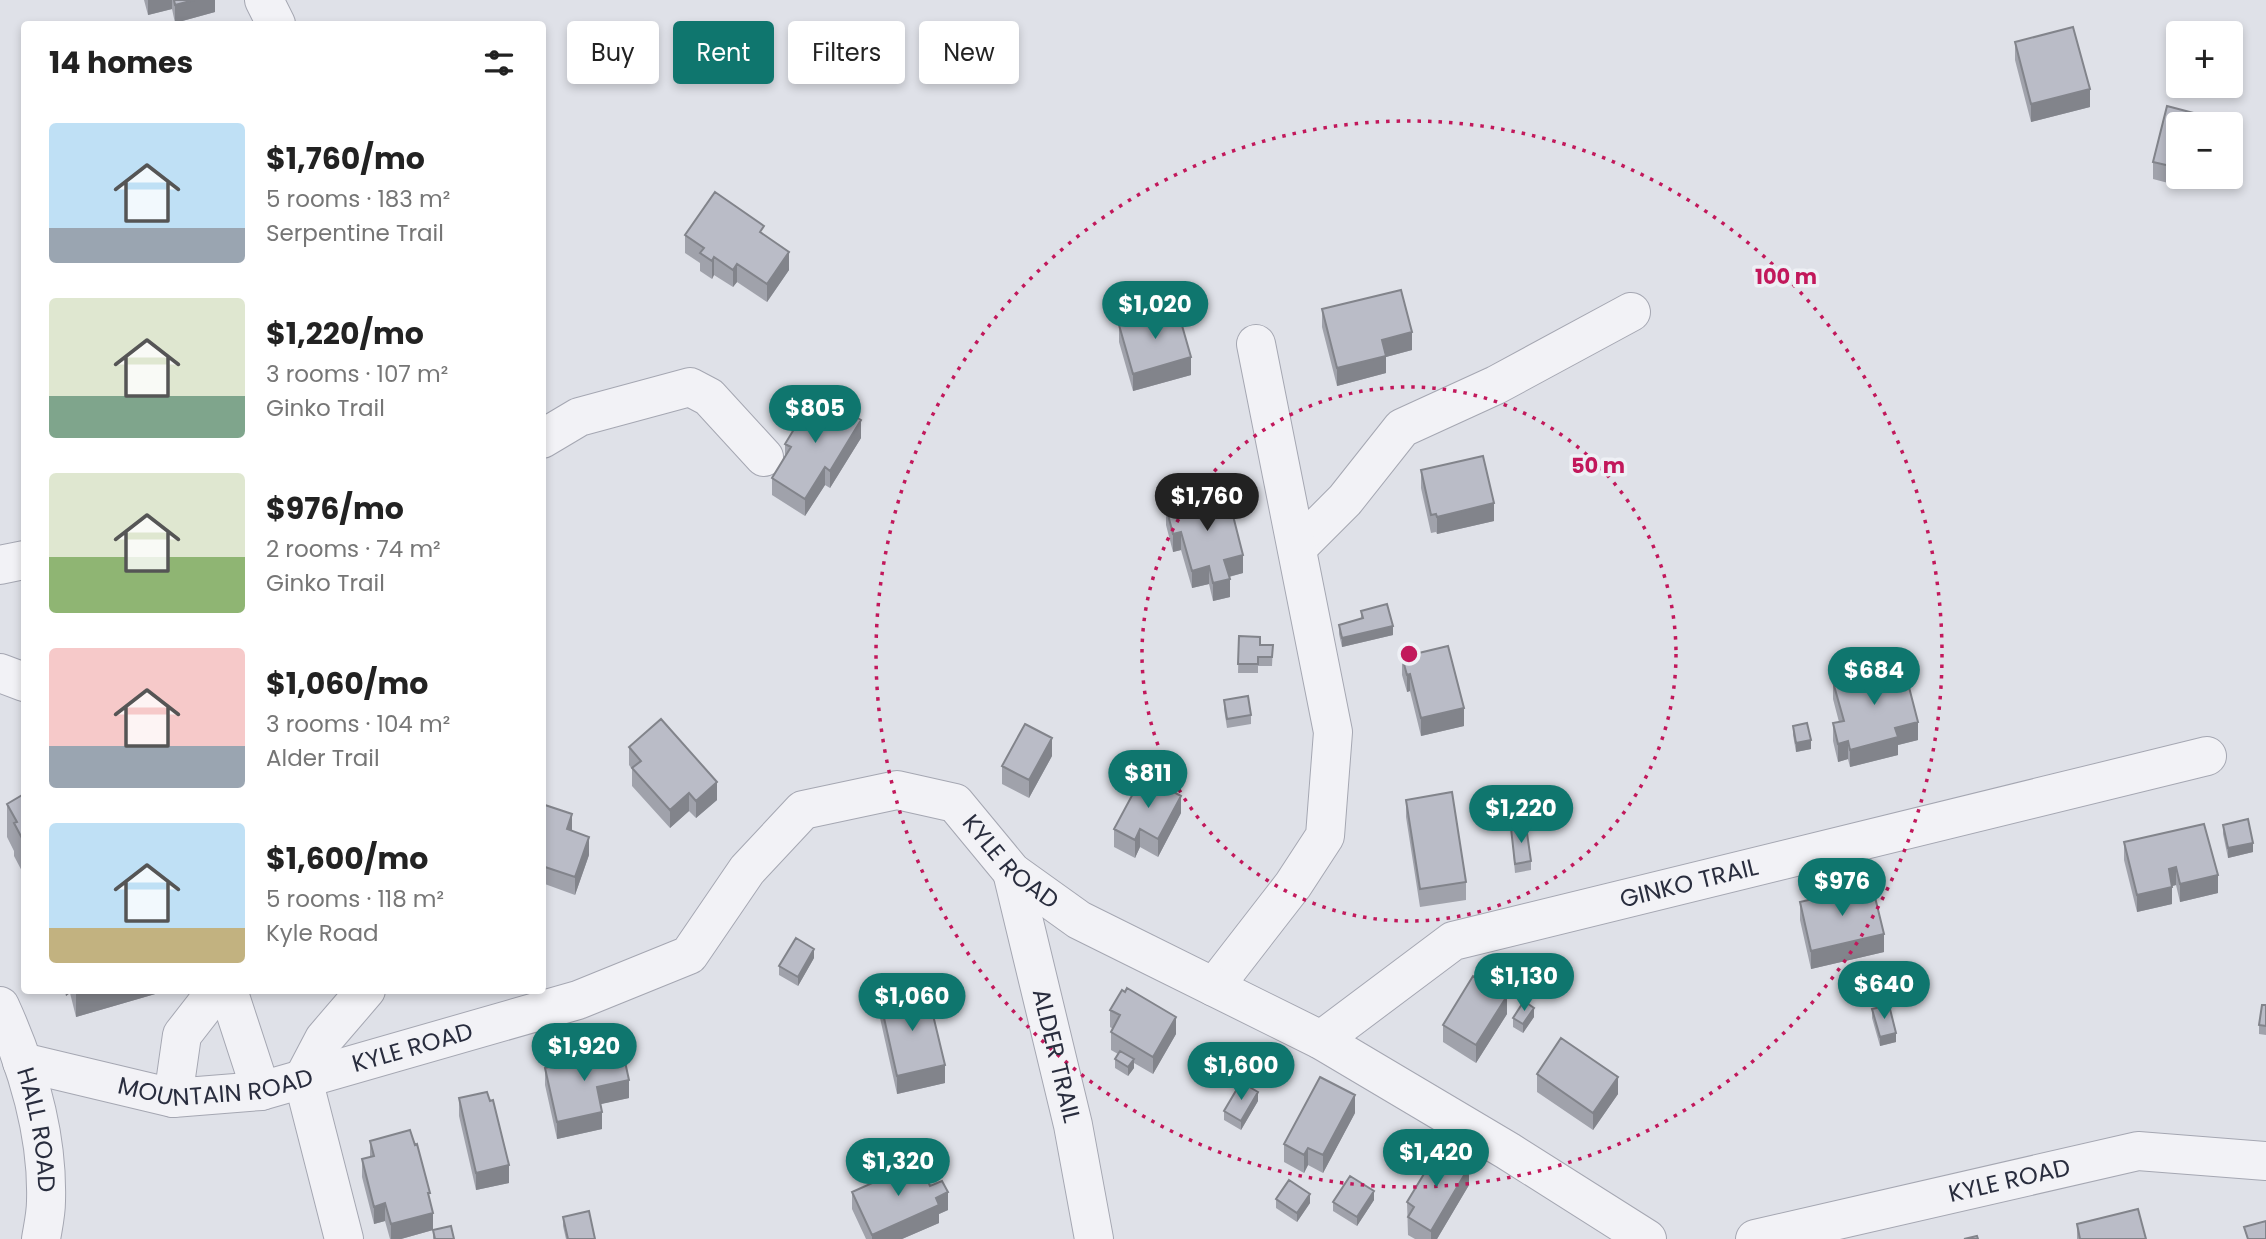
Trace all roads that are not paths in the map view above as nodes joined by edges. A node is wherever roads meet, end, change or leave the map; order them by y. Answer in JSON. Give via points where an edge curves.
{"nodes":[{"id":1,"x":264,"y":0,"type":"edge"},
{"id":2,"x":274,"y":21,"type":"edge"},
{"id":3,"x":1631,"y":312,"type":"dead end"},
{"id":4,"x":1256,"y":344,"type":"dead end"},
{"id":5,"x":546,"y":437,"type":"edge"},
{"id":6,"x":764,"y":457,"type":"dead end"},
{"id":7,"x":1297,"y":548,"type":"junction"},
{"id":8,"x":21,"y":561,"type":"edge"},
{"id":9,"x":0,"y":565,"type":"edge"},
{"id":10,"x":0,"y":673,"type":"edge"},
{"id":11,"x":21,"y":681,"type":"edge"},
{"id":12,"x":2207,"y":755,"type":"dead end"},
{"id":13,"x":1012,"y":872,"type":"junction"},
{"id":14,"x":1214,"y":987,"type":"junction"},
{"id":15,"x":213,"y":994,"type":"edge"},
{"id":16,"x":229,"y":994,"type":"edge"},
{"id":17,"x":363,"y":994,"type":"edge"},
{"id":18,"x":4,"y":1014,"type":"edge"},
{"id":19,"x":1321,"y":1040,"type":"junction"},
{"id":20,"x":22,"y":1062,"type":"junction"},
{"id":21,"x":303,"y":1079,"type":"junction"},
{"id":22,"x":261,"y":1091,"type":"junction"},
{"id":23,"x":173,"y":1098,"type":"junction"},
{"id":24,"x":2266,"y":1161,"type":"edge"},
{"id":25,"x":41,"y":1239,"type":"edge"},
{"id":26,"x":344,"y":1239,"type":"edge"},
{"id":27,"x":1094,"y":1239,"type":"edge"},
{"id":28,"x":1647,"y":1239,"type":"edge"},
{"id":29,"x":1755,"y":1239,"type":"edge"}],
"edges":[{"from":1,"to":2,"type":"street"},
{"from":3,"to":7,"type":"street","via":[[1496,385],[1402,428],[1345,500]]},
{"from":4,"to":7,"type":"street"},
{"from":5,"to":6,"type":"street","via":[[579,417],[690,387],[709,397]]},
{"from":7,"to":14,"type":"street","via":[[1333,732],[1325,835],[1293,885]]},
{"from":8,"to":9,"type":"street"},
{"from":10,"to":11,"type":"street"},
{"from":12,"to":19,"type":"street","name":"GINKO TRAIL","via":[[1453,941]]},
{"from":13,"to":14,"type":"street","name":"KYLE ROAD","via":[[1079,920]]},
{"from":13,"to":21,"type":"street","name":"KYLE ROAD","via":[[955,803],[897,790],[803,810],[747,870],[689,955],[578,1000]]},
{"from":13,"to":27,"type":"street","name":"ALDER TRAIL","via":[[1073,1125]]},
{"from":14,"to":19,"type":"street","name":"KYLE ROAD"},
{"from":15,"to":23,"type":"street","via":[[182,1035]]},
{"from":16,"to":22,"type":"street"},
{"from":17,"to":21,"type":"street","name":"MOUNTAIN ROAD","via":[[324,1039]]},
{"from":18,"to":20,"type":"street","name":"HALL ROAD"},
{"from":19,"to":28,"type":"street","name":"KYLE ROAD"},
{"from":20,"to":23,"type":"street","name":"MOUNTAIN ROAD"},
{"from":20,"to":25,"type":"street","name":"HALL ROAD","via":[[42,1142],[46,1202]]},
{"from":21,"to":22,"type":"street","name":"MOUNTAIN ROAD"},
{"from":21,"to":26,"type":"street"},
{"from":22,"to":23,"type":"street","name":"MOUNTAIN ROAD"},
{"from":24,"to":29,"type":"street","name":"KYLE ROAD","via":[[2138,1151]]}]}
